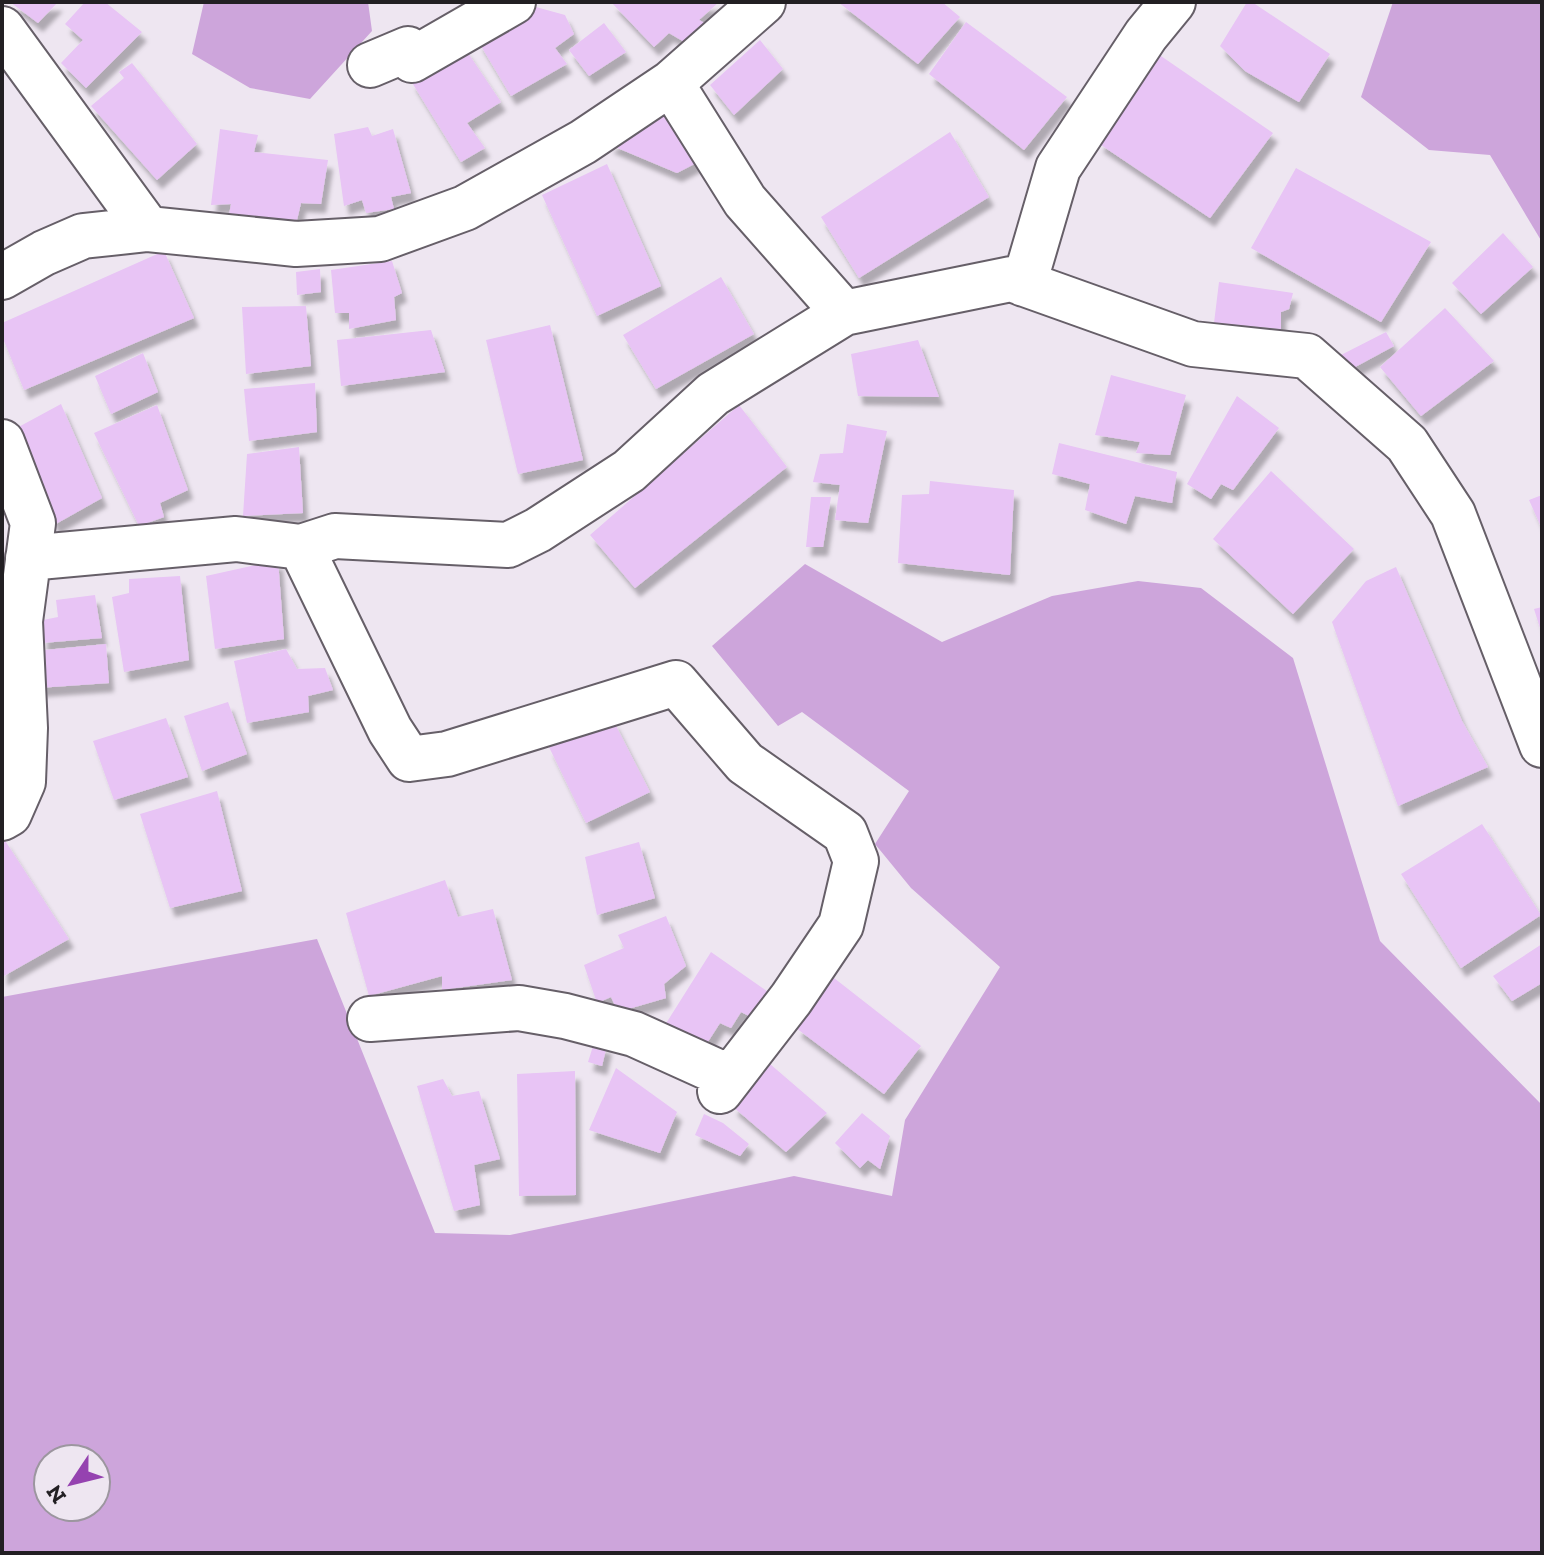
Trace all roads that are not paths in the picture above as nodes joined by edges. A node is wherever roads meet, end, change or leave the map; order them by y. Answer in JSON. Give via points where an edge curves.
{"nodes":[{"id":1,"x":513,"y":2,"type":"edge"},
{"id":2,"x":763,"y":2,"type":"edge"},
{"id":3,"x":1173,"y":2,"type":"edge"},
{"id":4,"x":2,"y":29,"type":"edge"},
{"id":5,"x":370,"y":65,"type":"dead end"},
{"id":6,"x":671,"y":83,"type":"junction"},
{"id":7,"x":148,"y":229,"type":"junction"},
{"id":8,"x":2,"y":277,"type":"edge"},
{"id":9,"x":1024,"y":284,"type":"junction"},
{"id":10,"x":844,"y":313,"type":"junction"},
{"id":11,"x":2,"y":442,"type":"edge"},
{"id":12,"x":301,"y":547,"type":"junction"},
{"id":13,"x":28,"y":558,"type":"junction"},
{"id":14,"x":1541,"y":743,"type":"edge"},
{"id":15,"x":2,"y":818,"type":"edge"},
{"id":16,"x":370,"y":1019,"type":"dead end"}],
"edges":[{"from":1,"to":5,"type":"street","via":[[412,60],[408,49]]},
{"from":2,"to":6,"type":"street"},
{"from":3,"to":9,"type":"street","via":[[1058,168]]},
{"from":4,"to":7,"type":"street"},
{"from":6,"to":7,"type":"street","via":[[583,142],[465,208],[380,239],[296,244]]},
{"from":6,"to":10,"type":"street","via":[[745,201]]},
{"from":7,"to":8,"type":"street","via":[[83,236]]},
{"from":9,"to":10,"type":"street","via":[[1011,279]]},
{"from":9,"to":14,"type":"street","via":[[1193,344],[1307,356],[1396,434],[1453,514]]},
{"from":10,"to":12,"type":"street","via":[[713,394],[629,471],[508,545],[335,536]]},
{"from":11,"to":13,"type":"street","via":[[33,523]]},
{"from":12,"to":13,"type":"street","via":[[236,539]]},
{"from":12,"to":16,"type":"street","via":[[409,759],[447,754],[676,683],[745,763],[845,833],[856,861],[841,925],[724,1084],[634,1034],[565,1016],[519,1008]]},
{"from":13,"to":15,"type":"street","via":[[20,621],[23,782],[9,814]]}]}
